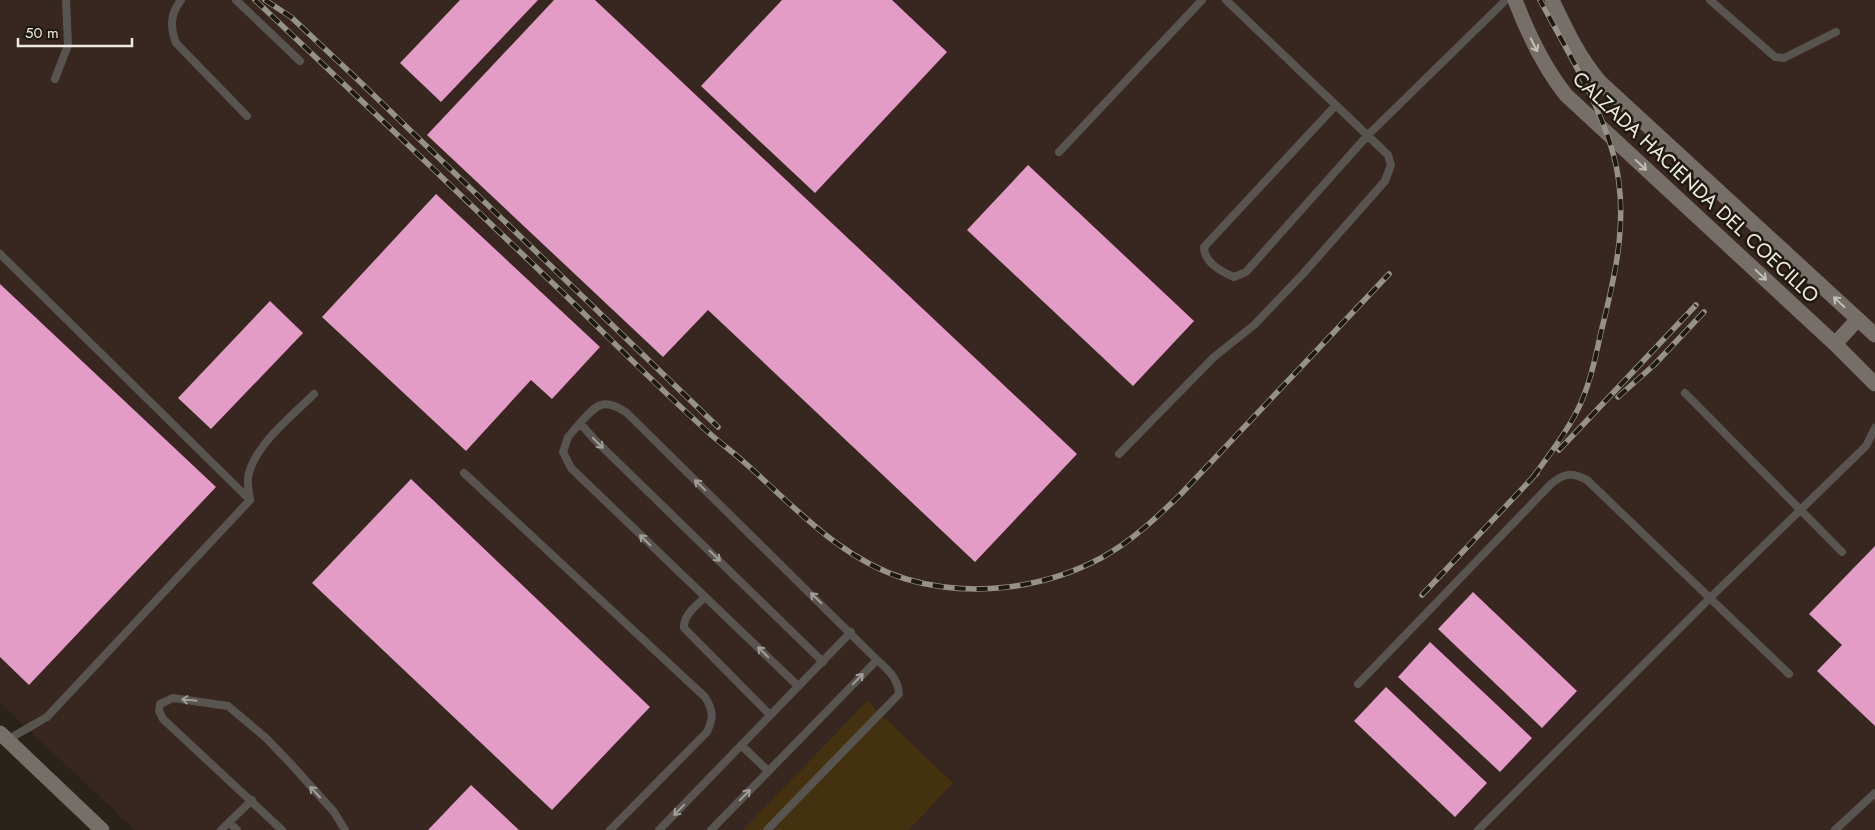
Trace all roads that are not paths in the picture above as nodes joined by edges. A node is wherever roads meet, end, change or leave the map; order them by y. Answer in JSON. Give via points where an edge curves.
{"nodes":[{"id":1,"x":66,"y":0,"type":"edge"},
{"id":2,"x":181,"y":0,"type":"edge"},
{"id":3,"x":236,"y":0,"type":"edge"},
{"id":4,"x":1202,"y":0,"type":"edge"},
{"id":5,"x":1226,"y":0,"type":"edge"},
{"id":6,"x":1506,"y":0,"type":"edge"},
{"id":7,"x":1515,"y":0,"type":"edge"},
{"id":8,"x":1552,"y":0,"type":"edge"},
{"id":9,"x":1710,"y":0,"type":"edge"},
{"id":10,"x":1836,"y":32,"type":"dead end"},
{"id":11,"x":300,"y":61,"type":"dead end"},
{"id":12,"x":55,"y":79,"type":"dead end"},
{"id":13,"x":1336,"y":105,"type":"junction"},
{"id":14,"x":247,"y":116,"type":"dead end"},
{"id":15,"x":1367,"y":136,"type":"junction"},
{"id":16,"x":1059,"y":152,"type":"dead end"},
{"id":17,"x":0,"y":254,"type":"edge"},
{"id":18,"x":1858,"y":319,"type":"junction"},
{"id":19,"x":1875,"y":335,"type":"edge"},
{"id":20,"x":1835,"y":344,"type":"junction"},
{"id":21,"x":1875,"y":384,"type":"edge"},
{"id":22,"x":1684,"y":393,"type":"dead end"},
{"id":23,"x":314,"y":394,"type":"dead end"},
{"id":24,"x":580,"y":423,"type":"junction"},
{"id":25,"x":1875,"y":428,"type":"edge"},
{"id":26,"x":1119,"y":454,"type":"dead end"},
{"id":27,"x":464,"y":473,"type":"dead end"},
{"id":28,"x":250,"y":500,"type":"junction"},
{"id":29,"x":1800,"y":508,"type":"junction"},
{"id":30,"x":1842,"y":552,"type":"dead end"},
{"id":31,"x":705,"y":597,"type":"junction"},
{"id":32,"x":1711,"y":597,"type":"junction"},
{"id":33,"x":851,"y":632,"type":"junction"},
{"id":34,"x":876,"y":660,"type":"junction"},
{"id":35,"x":823,"y":662,"type":"junction"},
{"id":36,"x":1789,"y":674,"type":"dead end"},
{"id":37,"x":1358,"y":684,"type":"dead end"},
{"id":38,"x":798,"y":686,"type":"junction"},
{"id":39,"x":770,"y":715,"type":"junction"},
{"id":40,"x":3,"y":736,"type":"edge"},
{"id":41,"x":741,"y":744,"type":"junction"},
{"id":42,"x":768,"y":771,"type":"junction"},
{"id":43,"x":1875,"y":793,"type":"edge"},
{"id":44,"x":252,"y":800,"type":"junction"},
{"id":45,"x":229,"y":822,"type":"junction"},
{"id":46,"x":102,"y":830,"type":"edge"},
{"id":47,"x":221,"y":830,"type":"edge"},
{"id":48,"x":237,"y":830,"type":"edge"},
{"id":49,"x":282,"y":830,"type":"edge"},
{"id":50,"x":345,"y":830,"type":"edge"},
{"id":51,"x":610,"y":830,"type":"edge"},
{"id":52,"x":659,"y":830,"type":"edge"},
{"id":53,"x":711,"y":830,"type":"edge"},
{"id":54,"x":767,"y":830,"type":"edge"},
{"id":55,"x":1478,"y":830,"type":"edge"},
{"id":56,"x":1835,"y":830,"type":"edge"}],
"edges":[{"from":1,"to":12,"type":"lane","via":[[68,45]]},
{"from":2,"to":14,"type":"lane","via":[[172,17],[171,29],[176,43]]},
{"from":3,"to":11,"type":"lane"},
{"from":4,"to":16,"type":"lane"},
{"from":5,"to":13,"type":"lane"},
{"from":6,"to":15,"type":"lane"},
{"from":7,"to":20,"type":"main road","name":"CALZADA HACIENDA DEL COECILLO","one_way":true,"via":[[1549,74],[1566,95]]},
{"from":18,"to":8,"type":"main road","name":"CALZADA HACIENDA DEL COECILLO","one_way":true,"via":[[1600,82],[1587,67]]},
{"from":9,"to":10,"type":"lane","via":[[1776,57],[1784,58]]},
{"from":13,"to":15,"type":"lane"},
{"from":13,"to":15,"type":"lane","via":[[1207,243],[1204,252],[1210,262],[1234,277],[1246,272]]},
{"from":15,"to":26,"type":"lane","via":[[1388,155],[1391,165],[1385,182],[1302,275],[1254,324],[1214,357]]},
{"from":17,"to":28,"type":"lane"},
{"from":18,"to":19,"type":"main road","name":"CALZADA HACIENDA DEL COECILLO"},
{"from":18,"to":20,"type":"main road"},
{"from":20,"to":21,"type":"main road","name":"CALZADA HACIENDA DEL COECILLO"},
{"from":22,"to":29,"type":"lane"},
{"from":23,"to":28,"type":"lane","via":[[274,433],[256,458],[248,474]]},
{"from":31,"to":24,"type":"lane","one_way":true,"via":[[567,463],[564,444]]},
{"from":33,"to":24,"type":"lane","one_way":true,"via":[[627,413],[614,404],[602,404]]},
{"from":24,"to":35,"type":"lane","one_way":true},
{"from":25,"to":29,"type":"lane","via":[[1866,446]]},
{"from":27,"to":51,"type":"lane","via":[[705,697],[713,710],[707,732]]},
{"from":28,"to":40,"type":"lane","via":[[46,717]]},
{"from":29,"to":30,"type":"lane"},
{"from":29,"to":32,"type":"lane"},
{"from":38,"to":31,"type":"lane","one_way":true},
{"from":31,"to":39,"type":"lane","via":[[689,613],[684,628]]},
{"from":32,"to":36,"type":"lane"},
{"from":32,"to":37,"type":"lane","via":[[1587,480],[1566,474],[1551,484]]},
{"from":32,"to":55,"type":"lane"},
{"from":33,"to":34,"type":"lane"},
{"from":33,"to":35,"type":"lane"},
{"from":42,"to":34,"type":"lane","one_way":true},
{"from":34,"to":54,"type":"lane","via":[[893,674],[898,694]]},
{"from":35,"to":38,"type":"lane"},
{"from":38,"to":39,"type":"lane"},
{"from":39,"to":41,"type":"lane"},
{"from":40,"to":46,"type":"main road"},
{"from":41,"to":42,"type":"lane"},
{"from":41,"to":52,"type":"lane","one_way":true},
{"from":53,"to":42,"type":"lane","one_way":true},
{"from":43,"to":56,"type":"lane"},
{"from":44,"to":45,"type":"lane"},
{"from":44,"to":49,"type":"lane"},
{"from":50,"to":44,"type":"lane","one_way":true,"via":[[334,812],[291,764],[228,706],[173,698],[160,704],[163,719]]},
{"from":45,"to":47,"type":"lane"},
{"from":45,"to":48,"type":"lane"}]}
